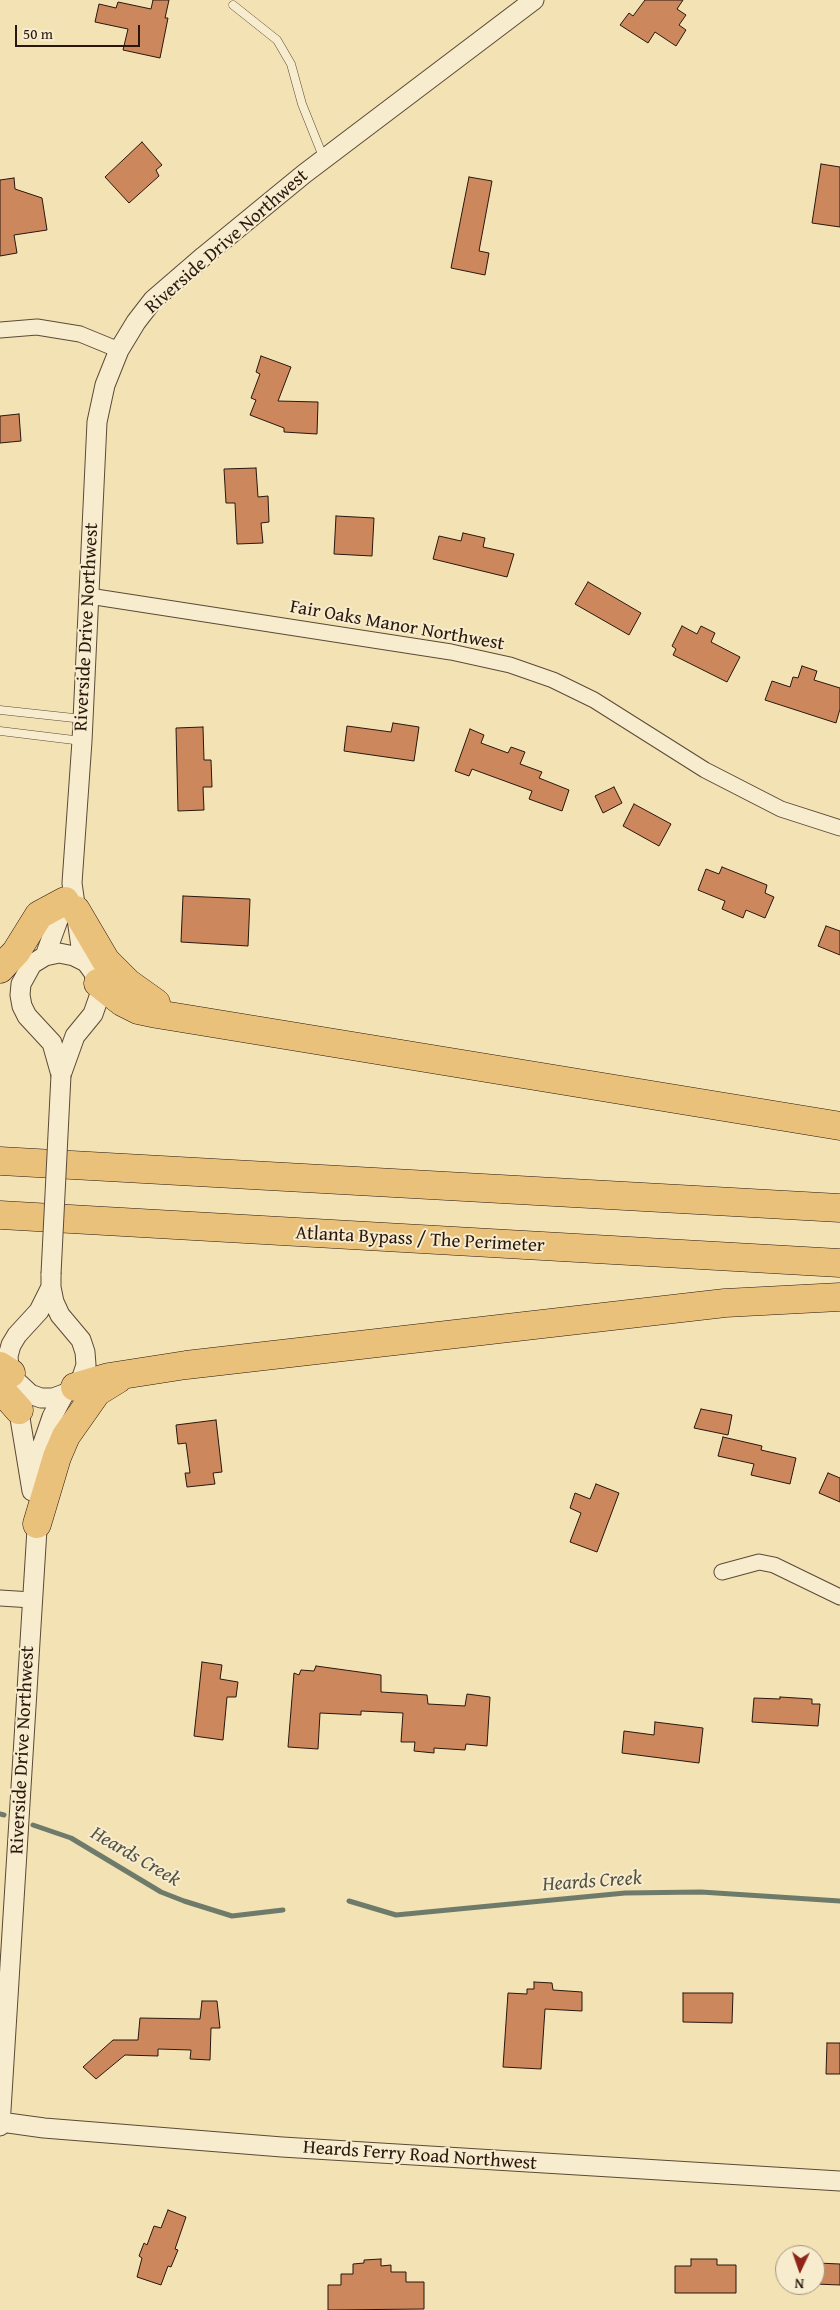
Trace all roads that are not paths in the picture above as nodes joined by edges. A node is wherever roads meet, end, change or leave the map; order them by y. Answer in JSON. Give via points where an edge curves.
{"nodes":[{"id":1,"x":534,"y":0,"type":"edge"},
{"id":2,"x":233,"y":4,"type":"dead end"},
{"id":3,"x":324,"y":159,"type":"junction"},
{"id":4,"x":0,"y":330,"type":"edge"},
{"id":5,"x":119,"y":350,"type":"junction"},
{"id":6,"x":89,"y":596,"type":"junction"},
{"id":7,"x":0,"y":710,"type":"edge"},
{"id":8,"x":83,"y":719,"type":"junction"},
{"id":9,"x":0,"y":731,"type":"edge"},
{"id":10,"x":82,"y":741,"type":"junction"},
{"id":11,"x":840,"y":828,"type":"edge"},
{"id":12,"x":71,"y":898,"type":"junction"},
{"id":13,"x":24,"y":965,"type":"edge"},
{"id":14,"x":92,"y":973,"type":"junction"},
{"id":15,"x":0,"y":979,"type":"edge"},
{"id":16,"x":191,"y":1020,"type":"junction"},
{"id":17,"x":61,"y":1075,"type":"junction"},
{"id":18,"x":840,"y":1126,"type":"edge"},
{"id":19,"x":0,"y":1161,"type":"edge"},
{"id":20,"x":840,"y":1208,"type":"edge"},
{"id":21,"x":0,"y":1215,"type":"edge"},
{"id":22,"x":840,"y":1264,"type":"edge"},
{"id":23,"x":51,"y":1280,"type":"junction"},
{"id":24,"x":840,"y":1297,"type":"edge"},
{"id":25,"x":126,"y":1374,"type":"junction"},
{"id":26,"x":6,"y":1377,"type":"edge"},
{"id":27,"x":69,"y":1391,"type":"junction"},
{"id":28,"x":18,"y":1410,"type":"joint"},
{"id":29,"x":37,"y":1524,"type":"junction"},
{"id":30,"x":722,"y":1572,"type":"dead end"},
{"id":31,"x":840,"y":1597,"type":"edge"},
{"id":32,"x":0,"y":1598,"type":"edge"},
{"id":33,"x":32,"y":1600,"type":"junction"},
{"id":34,"x":4,"y":1982,"type":"edge"},
{"id":35,"x":0,"y":2122,"type":"edge"},
{"id":36,"x":0,"y":2126,"type":"edge"},
{"id":37,"x":840,"y":2181,"type":"edge"}],
"edges":[{"from":1,"to":3,"type":"street","name":"Riverside Drive Northwest"},
{"from":2,"to":3,"type":"lane","via":[[277,40],[291,64],[302,104]]},
{"from":3,"to":5,"type":"street","name":"Riverside Drive Northwest","via":[[153,300]]},
{"from":4,"to":5,"type":"street","via":[[38,327],[80,334]]},
{"from":5,"to":6,"type":"street","name":"Riverside Drive Northwest","via":[[105,385],[97,422]]},
{"from":6,"to":8,"type":"street","name":"Riverside Drive Northwest"},
{"from":6,"to":11,"type":"street","name":"Fair Oaks Manor Northwest","via":[[451,652],[510,665],[553,680],[594,700],[704,770],[781,809]]},
{"from":7,"to":8,"type":"lane"},
{"from":8,"to":10,"type":"street","name":"Riverside Drive Northwest"},
{"from":9,"to":10,"type":"lane"},
{"from":10,"to":12,"type":"street","name":"Riverside Drive Northwest"},
{"from":12,"to":13,"type":"street","name":"Riverside Drive Northwest"},
{"from":12,"to":13,"type":"highway","via":[[39,915],[16,952]]},
{"from":12,"to":14,"type":"street","name":"Riverside Drive Northwest","via":[[81,947]]},
{"from":12,"to":16,"type":"highway","via":[[106,961],[152,1001]]},
{"from":13,"to":14,"type":"street","via":[[67,954]]},
{"from":13,"to":15,"type":"highway"},
{"from":13,"to":17,"type":"street","name":"Riverside Drive Northwest","via":[[20,995],[22,1006],[27,1016],[52,1042]]},
{"from":14,"to":16,"type":"highway","via":[[122,1002],[138,1010]]},
{"from":14,"to":17,"type":"street","name":"Riverside Drive Northwest","via":[[98,1004],[75,1036]]},
{"from":16,"to":18,"type":"highway"},
{"from":17,"to":23,"type":"street","bridge":true},
{"from":19,"to":20,"type":"highway"},
{"from":21,"to":22,"type":"highway","name":"Atlanta Bypass / The Perimeter"},
{"from":23,"to":26,"type":"street","via":[[39,1311],[11,1345]]},
{"from":23,"to":27,"type":"street","name":"Riverside Drive Northwest","via":[[60,1315],[81,1340],[85,1352],[86,1365],[82,1377]]},
{"from":24,"to":25,"type":"highway","via":[[725,1303]]},
{"from":25,"to":27,"type":"highway"},
{"from":25,"to":29,"type":"highway","via":[[97,1392],[66,1436]]},
{"from":26,"to":27,"type":"street","via":[[36,1396],[53,1398]]},
{"from":26,"to":28,"type":"highway"},
{"from":27,"to":29,"type":"street","name":"Riverside Drive Northwest","via":[[52,1417],[42,1446]]},
{"from":28,"to":29,"type":"street","name":"Riverside Drive Northwest"},
{"from":29,"to":33,"type":"street","name":"Riverside Drive Northwest"},
{"from":30,"to":31,"type":"street","via":[[759,1562],[774,1565]]},
{"from":32,"to":33,"type":"street"},
{"from":33,"to":34,"type":"street","name":"Riverside Drive Northwest"},
{"from":34,"to":35,"type":"street","name":"Riverside Drive Northwest"},
{"from":35,"to":36,"type":"street","name":"Riverside Drive Northwest"},
{"from":35,"to":37,"type":"street","name":"Heards Ferry Road Northwest","via":[[282,2147]]}]}
